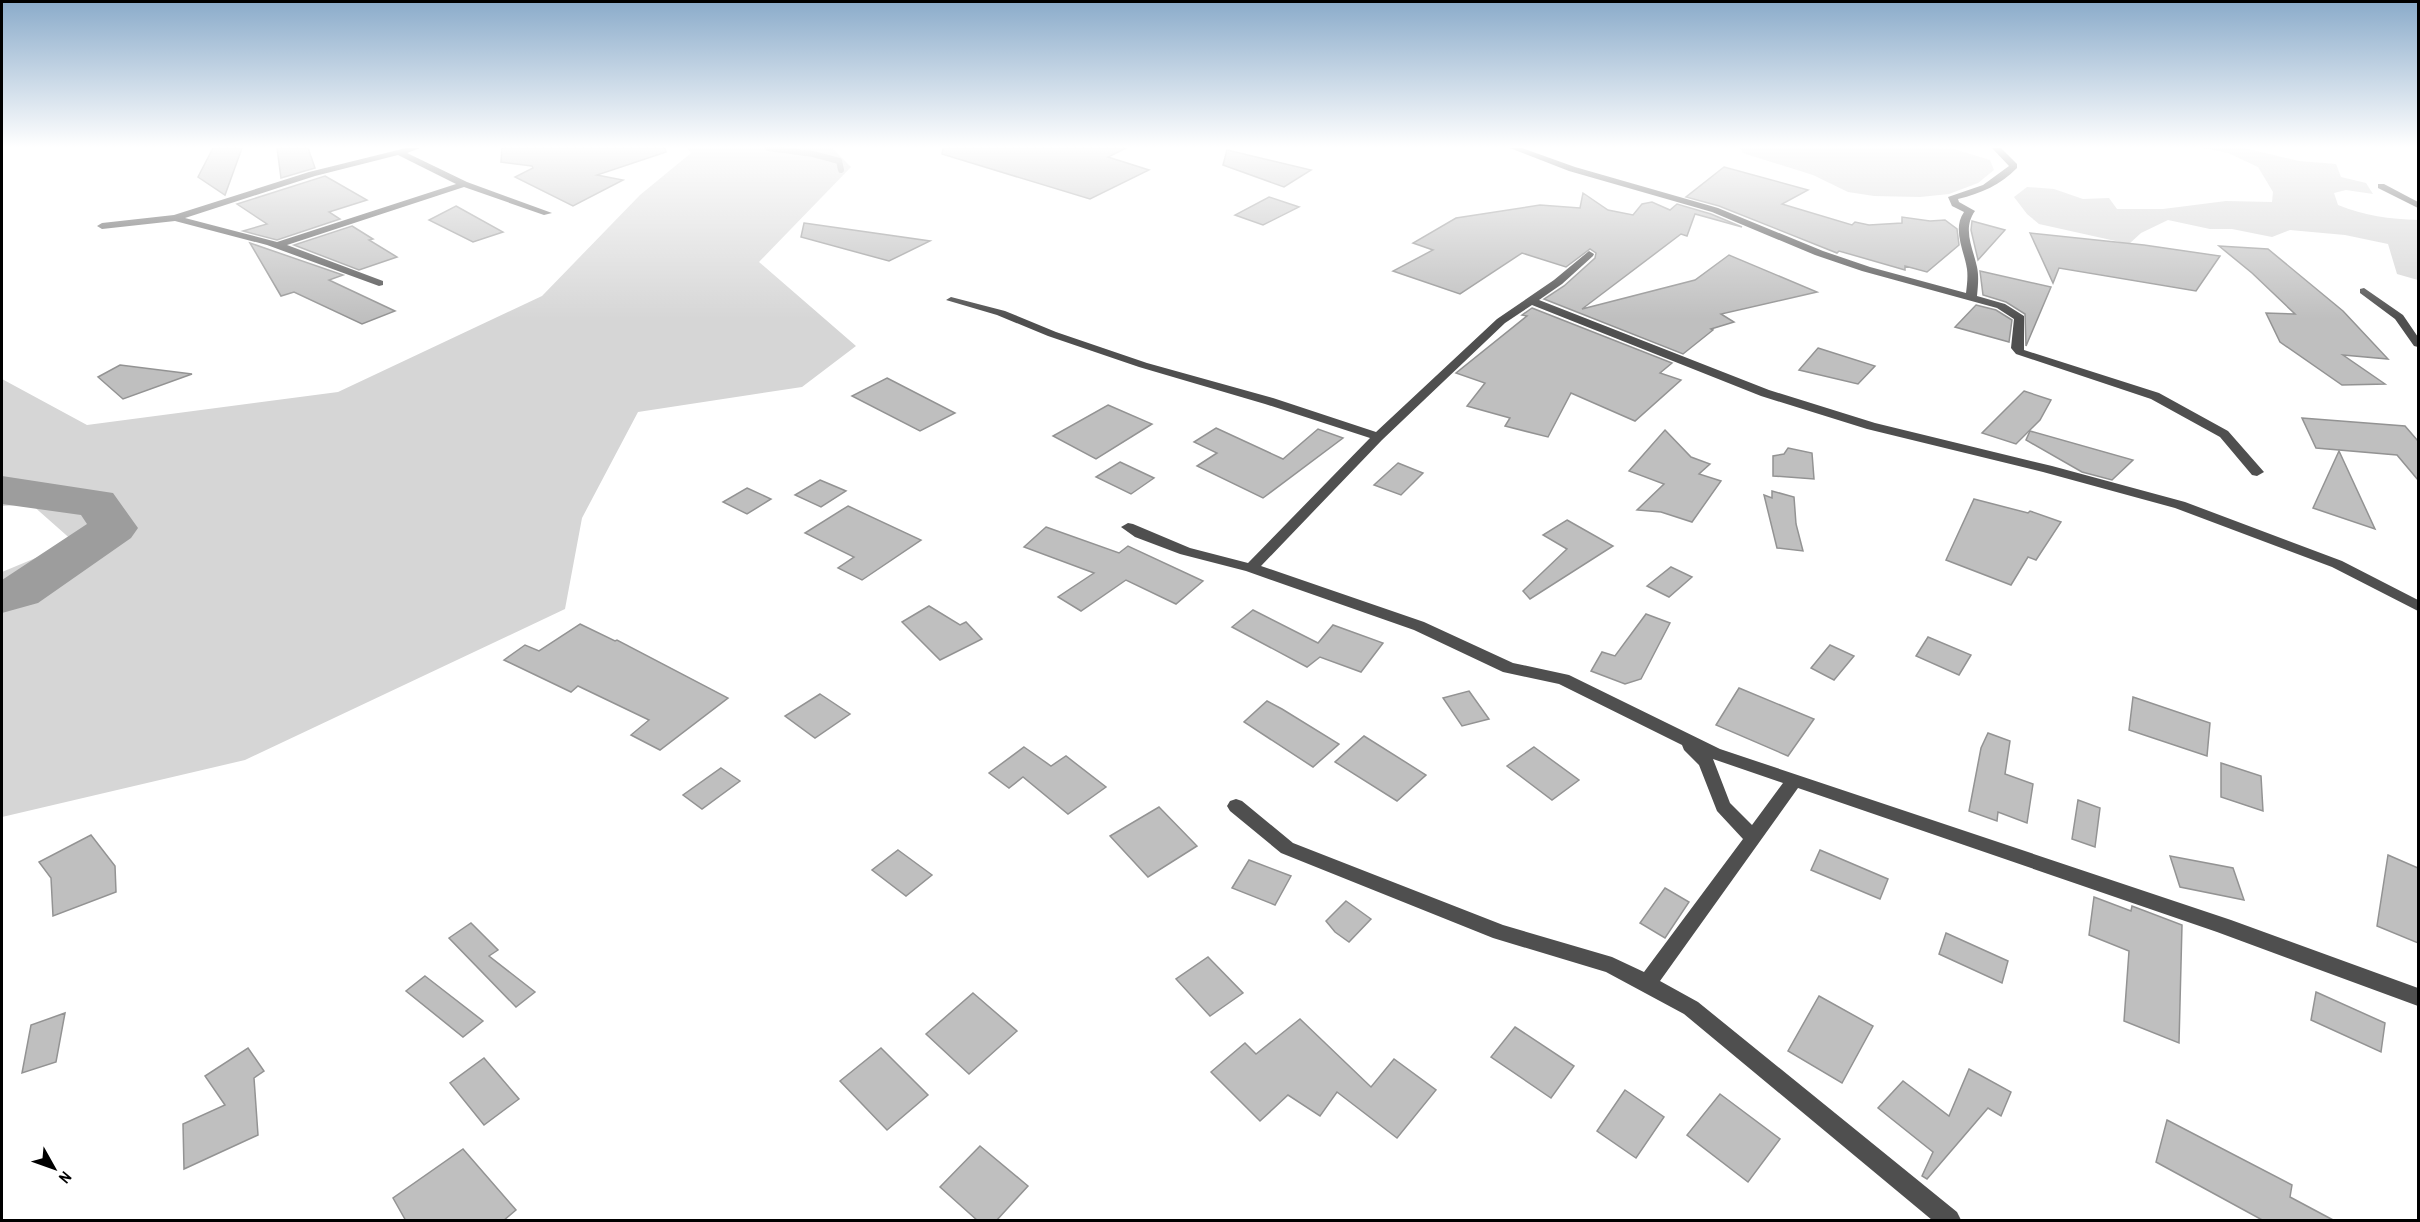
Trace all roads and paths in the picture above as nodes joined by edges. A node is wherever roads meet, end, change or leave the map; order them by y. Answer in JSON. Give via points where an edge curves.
{"nodes":[{"id":1,"x":216,"y":205,"type":"edge"},
{"id":2,"x":400,"y":205,"type":"edge"},
{"id":3,"x":524,"y":205,"type":"edge"},
{"id":4,"x":1698,"y":205,"type":"edge"},
{"id":5,"x":1957,"y":205,"type":"edge"},
{"id":6,"x":547,"y":213,"type":"dead end"},
{"id":7,"x":176,"y":218,"type":"junction"},
{"id":8,"x":102,"y":226,"type":"dead end"},
{"id":9,"x":278,"y":245,"type":"junction"},
{"id":10,"x":1589,"y":254,"type":"dead end"},
{"id":11,"x":379,"y":283,"type":"dead end"},
{"id":12,"x":2364,"y":291,"type":"dead end"},
{"id":13,"x":1971,"y":297,"type":"junction"},
{"id":14,"x":951,"y":300,"type":"dead end"},
{"id":15,"x":1530,"y":300,"type":"junction"},
{"id":16,"x":2418,"y":344,"type":"edge"},
{"id":17,"x":1378,"y":437,"type":"junction"},
{"id":18,"x":2257,"y":472,"type":"dead end"},
{"id":19,"x":1128,"y":527,"type":"dead end"},
{"id":20,"x":1251,"y":567,"type":"junction"},
{"id":21,"x":2418,"y":606,"type":"edge"},
{"id":22,"x":1679,"y":736,"type":"junction"},
{"id":23,"x":1796,"y":780,"type":"junction"},
{"id":24,"x":1236,"y":806,"type":"dead end"},
{"id":25,"x":1754,"y":838,"type":"junction"},
{"id":26,"x":1647,"y":984,"type":"junction"},
{"id":27,"x":2418,"y":997,"type":"edge"},
{"id":28,"x":1949,"y":1221,"type":"edge"}],
"edges":[{"from":1,"to":7,"type":"street"},
{"from":2,"to":9,"type":"street"},
{"from":3,"to":6,"type":"street"},
{"from":4,"to":13,"type":"street","via":[[1819,253]]},
{"from":5,"to":13,"type":"street","via":[[1970,211],[1966,214],[1965,231],[1973,283]]},
{"from":7,"to":8,"type":"street"},
{"from":7,"to":9,"type":"street"},
{"from":9,"to":11,"type":"street"},
{"from":10,"to":15,"type":"street","via":[[1558,282]]},
{"from":12,"to":16,"type":"street","via":[[2399,317]]},
{"from":13,"to":18,"type":"street","via":[[2001,306],[2020,318],[2020,352],[2155,396],[2224,434]]},
{"from":14,"to":17,"type":"street","via":[[1000,313],[1143,365]]},
{"from":15,"to":17,"type":"street","via":[[1501,321]]},
{"from":15,"to":21,"type":"street","via":[[1765,393],[1871,426],[2180,505],[2337,564]]},
{"from":17,"to":20,"type":"street"},
{"from":19,"to":20,"type":"street","via":[[1185,551]]},
{"from":20,"to":22,"type":"street","via":[[1419,626],[1496,663],[1563,679]]},
{"from":22,"to":23,"type":"street","via":[[1714,753]]},
{"from":22,"to":25,"type":"street","via":[[1706,762],[1724,806]]},
{"from":23,"to":25,"type":"street"},
{"from":23,"to":27,"type":"street","via":[[2224,926]]},
{"from":24,"to":26,"type":"street","via":[[1287,848],[1500,932],[1612,965]]},
{"from":25,"to":26,"type":"street"},
{"from":26,"to":28,"type":"street","via":[[1691,1008]]}]}
